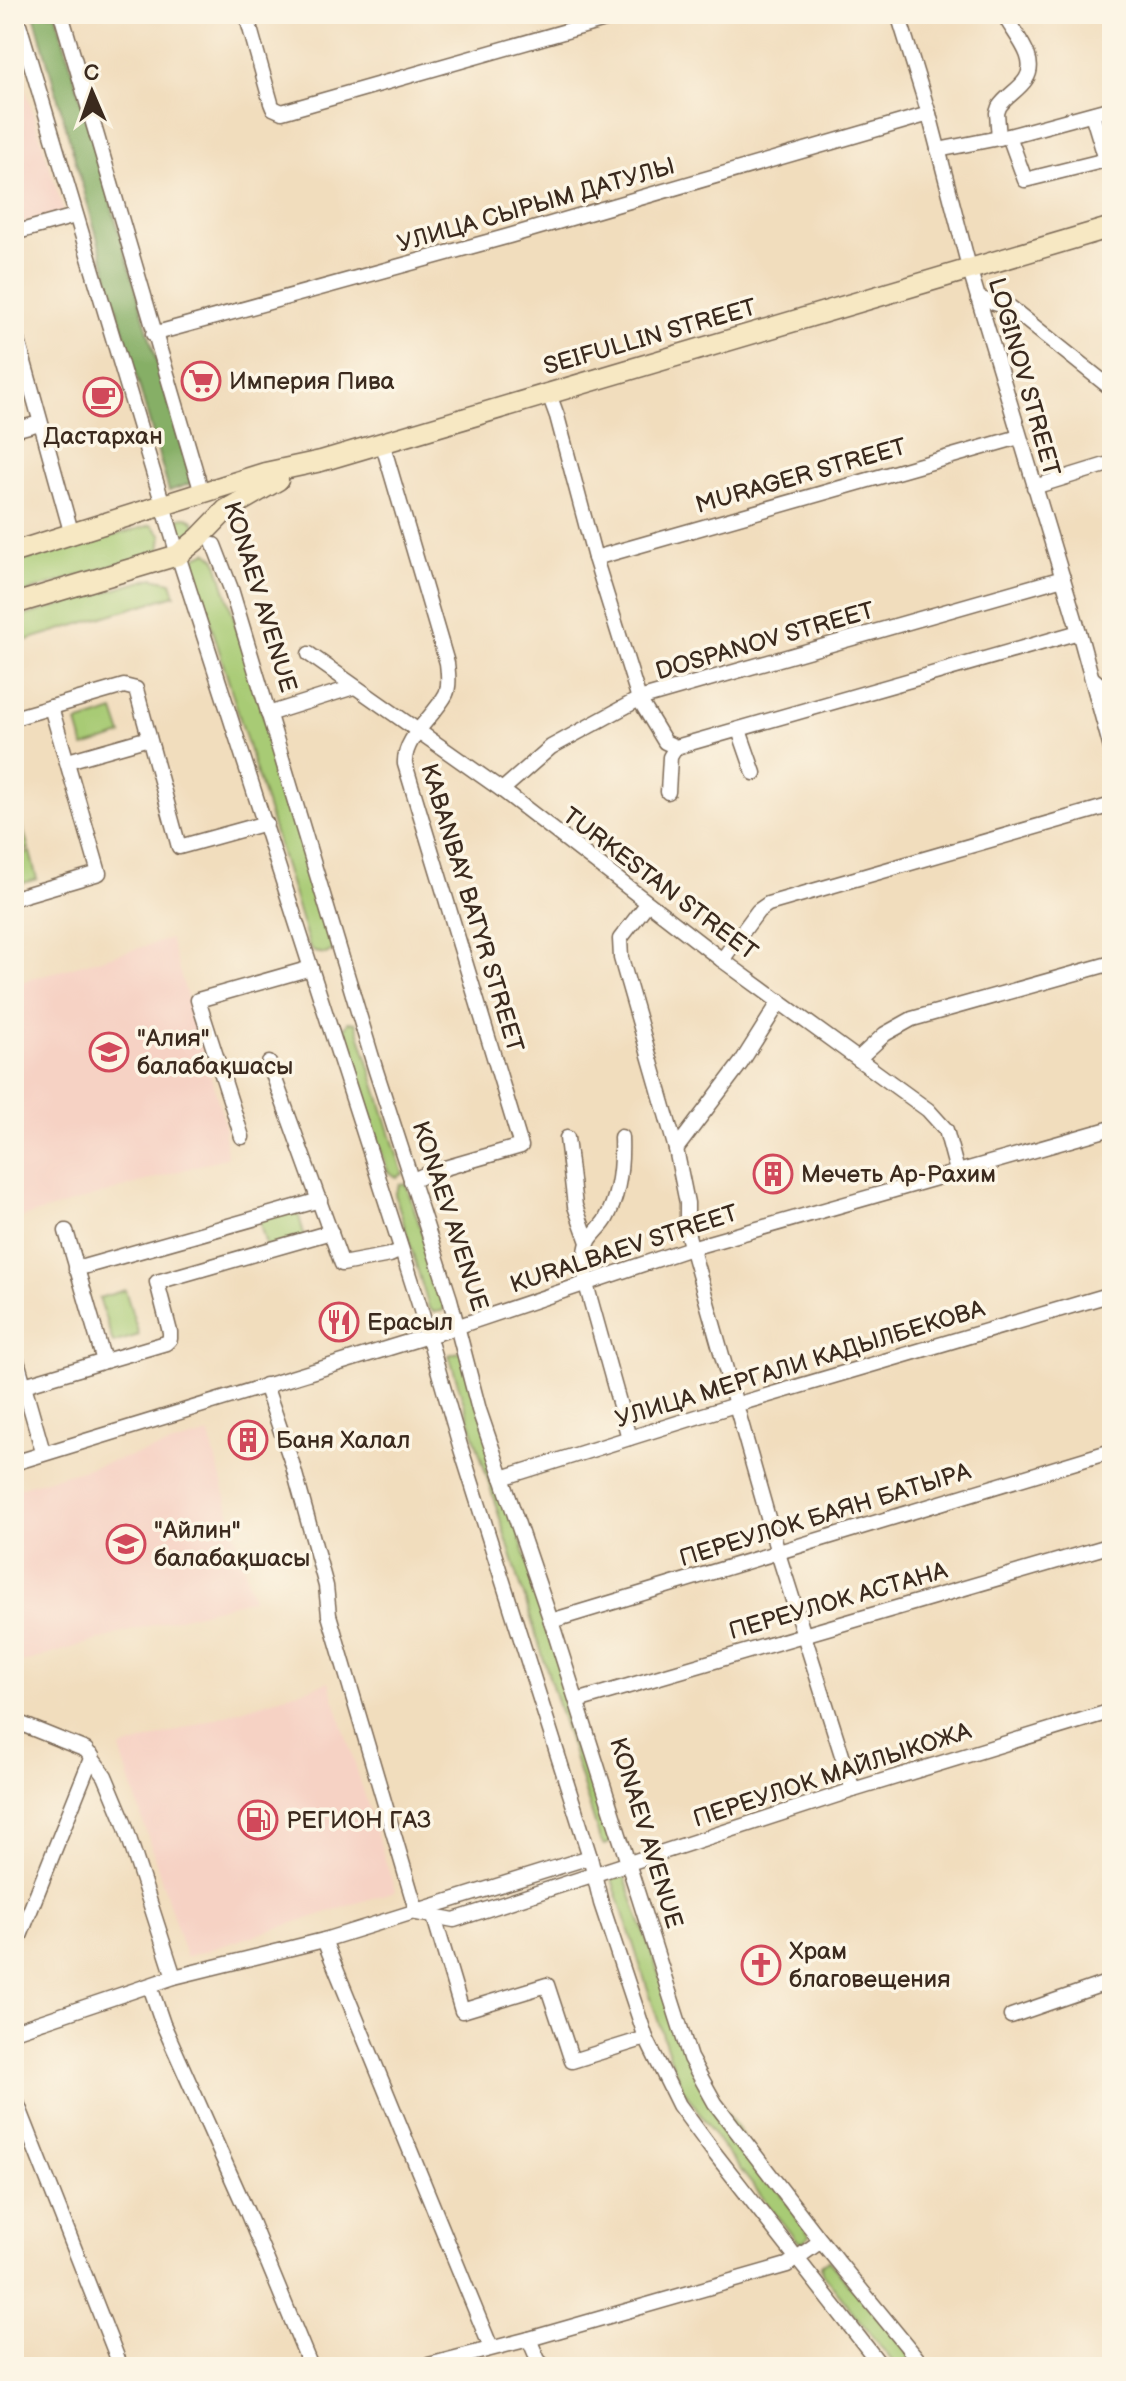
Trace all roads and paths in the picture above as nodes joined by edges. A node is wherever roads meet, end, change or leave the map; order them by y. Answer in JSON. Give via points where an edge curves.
{"nodes":[{"id":1,"x":16,"y":14,"type":"edge"},
{"id":2,"x":61,"y":14,"type":"edge"},
{"id":3,"x":246,"y":14,"type":"edge"},
{"id":4,"x":626,"y":14,"type":"edge"},
{"id":5,"x":898,"y":14,"type":"edge"},
{"id":6,"x":1004,"y":14,"type":"edge"},
{"id":7,"x":1112,"y":108,"type":"edge"},
{"id":8,"x":929,"y":114,"type":"junction"},
{"id":9,"x":1092,"y":114,"type":"junction"},
{"id":10,"x":1004,"y":137,"type":"junction"},
{"id":11,"x":938,"y":150,"type":"junction"},
{"id":12,"x":75,"y":216,"type":"junction"},
{"id":13,"x":1112,"y":227,"type":"edge"},
{"id":14,"x":14,"y":233,"type":"edge"},
{"id":15,"x":970,"y":271,"type":"junction"},
{"id":16,"x":978,"y":298,"type":"junction"},
{"id":17,"x":14,"y":326,"type":"edge"},
{"id":18,"x":153,"y":334,"type":"junction"},
{"id":19,"x":1112,"y":389,"type":"edge"},
{"id":20,"x":549,"y":394,"type":"junction"},
{"id":21,"x":40,"y":423,"type":"junction"},
{"id":22,"x":14,"y":430,"type":"edge"},
{"id":23,"x":1019,"y":437,"type":"junction"},
{"id":24,"x":382,"y":442,"type":"junction"},
{"id":25,"x":321,"y":461,"type":"junction"},
{"id":26,"x":1112,"y":463,"type":"edge"},
{"id":27,"x":1034,"y":487,"type":"junction"},
{"id":28,"x":202,"y":493,"type":"junction"},
{"id":29,"x":163,"y":507,"type":"junction"},
{"id":30,"x":72,"y":535,"type":"junction"},
{"id":31,"x":212,"y":536,"type":"junction"},
{"id":32,"x":14,"y":552,"type":"edge"},
{"id":33,"x":178,"y":555,"type":"junction"},
{"id":34,"x":595,"y":558,"type":"junction"},
{"id":35,"x":1063,"y":578,"type":"junction"},
{"id":36,"x":14,"y":604,"type":"edge"},
{"id":37,"x":1079,"y":632,"type":"junction"},
{"id":38,"x":309,"y":654,"type":"dead end"},
{"id":39,"x":1092,"y":678,"type":"junction"},
{"id":40,"x":354,"y":687,"type":"junction"},
{"id":41,"x":1112,"y":695,"type":"edge"},
{"id":42,"x":639,"y":699,"type":"junction"},
{"id":43,"x":51,"y":707,"type":"junction"},
{"id":44,"x":268,"y":714,"type":"junction"},
{"id":45,"x":14,"y":718,"type":"edge"},
{"id":46,"x":739,"y":730,"type":"junction"},
{"id":47,"x":419,"y":731,"type":"junction"},
{"id":48,"x":149,"y":738,"type":"junction"},
{"id":49,"x":676,"y":747,"type":"junction"},
{"id":50,"x":1112,"y":752,"type":"edge"},
{"id":51,"x":68,"y":761,"type":"junction"},
{"id":52,"x":754,"y":773,"type":"dead end"},
{"id":53,"x":502,"y":790,"type":"junction"},
{"id":54,"x":668,"y":792,"type":"dead end"},
{"id":55,"x":1112,"y":805,"type":"edge"},
{"id":56,"x":266,"y":823,"type":"junction"},
{"id":57,"x":14,"y":898,"type":"edge"},
{"id":58,"x":647,"y":904,"type":"junction"},
{"id":59,"x":722,"y":960,"type":"junction"},
{"id":60,"x":1112,"y":963,"type":"edge"},
{"id":61,"x":311,"y":968,"type":"junction"},
{"id":62,"x":780,"y":1001,"type":"junction"},
{"id":63,"x":858,"y":1059,"type":"junction"},
{"id":64,"x":269,"y":1063,"type":"dead end"},
{"id":65,"x":1112,"y":1128,"type":"edge"},
{"id":66,"x":242,"y":1137,"type":"dead end"},
{"id":67,"x":621,"y":1137,"type":"dead end"},
{"id":68,"x":567,"y":1138,"type":"dead end"},
{"id":69,"x":676,"y":1149,"type":"junction"},
{"id":70,"x":957,"y":1171,"type":"junction"},
{"id":71,"x":411,"y":1181,"type":"junction"},
{"id":72,"x":320,"y":1200,"type":"junction"},
{"id":73,"x":66,"y":1231,"type":"dead end"},
{"id":74,"x":331,"y":1232,"type":"junction"},
{"id":75,"x":588,"y":1242,"type":"junction"},
{"id":76,"x":691,"y":1248,"type":"junction"},
{"id":77,"x":401,"y":1250,"type":"junction"},
{"id":78,"x":76,"y":1269,"type":"junction"},
{"id":79,"x":586,"y":1284,"type":"junction"},
{"id":80,"x":1112,"y":1294,"type":"edge"},
{"id":81,"x":457,"y":1327,"type":"junction"},
{"id":82,"x":427,"y":1336,"type":"junction"},
{"id":83,"x":14,"y":1350,"type":"edge"},
{"id":84,"x":104,"y":1361,"type":"junction"},
{"id":85,"x":24,"y":1385,"type":"junction"},
{"id":86,"x":265,"y":1385,"type":"junction"},
{"id":87,"x":735,"y":1405,"type":"junction"},
{"id":88,"x":629,"y":1438,"type":"junction"},
{"id":89,"x":1112,"y":1451,"type":"edge"},
{"id":90,"x":43,"y":1452,"type":"junction"},
{"id":91,"x":14,"y":1463,"type":"edge"},
{"id":92,"x":502,"y":1478,"type":"junction"},
{"id":93,"x":1112,"y":1545,"type":"edge"},
{"id":94,"x":778,"y":1553,"type":"junction"},
{"id":95,"x":551,"y":1621,"type":"junction"},
{"id":96,"x":804,"y":1633,"type":"junction"},
{"id":97,"x":577,"y":1701,"type":"junction"},
{"id":98,"x":1112,"y":1711,"type":"edge"},
{"id":99,"x":14,"y":1721,"type":"edge"},
{"id":100,"x":92,"y":1756,"type":"junction"},
{"id":101,"x":853,"y":1790,"type":"junction"},
{"id":102,"x":590,"y":1857,"type":"junction"},
{"id":103,"x":628,"y":1863,"type":"junction"},
{"id":104,"x":593,"y":1875,"type":"junction"},
{"id":105,"x":417,"y":1913,"type":"junction"},
{"id":106,"x":434,"y":1917,"type":"junction"},
{"id":107,"x":324,"y":1940,"type":"junction"},
{"id":108,"x":14,"y":1951,"type":"edge"},
{"id":109,"x":174,"y":1977,"type":"junction"},
{"id":110,"x":1112,"y":1981,"type":"edge"},
{"id":111,"x":150,"y":1986,"type":"junction"},
{"id":112,"x":1011,"y":2016,"type":"dead end"},
{"id":113,"x":14,"y":2031,"type":"edge"},
{"id":114,"x":646,"y":2038,"type":"junction"},
{"id":115,"x":14,"y":2095,"type":"edge"},
{"id":116,"x":821,"y":2241,"type":"junction"},
{"id":117,"x":797,"y":2259,"type":"junction"},
{"id":118,"x":529,"y":2339,"type":"junction"},
{"id":119,"x":491,"y":2348,"type":"junction"},
{"id":120,"x":121,"y":2367,"type":"edge"},
{"id":121,"x":311,"y":2367,"type":"edge"},
{"id":122,"x":421,"y":2367,"type":"edge"},
{"id":123,"x":545,"y":2367,"type":"edge"},
{"id":124,"x":882,"y":2367,"type":"edge"},
{"id":125,"x":924,"y":2367,"type":"edge"}],
"edges":[{"from":1,"to":12,"type":"street"},
{"from":2,"to":18,"type":"street","name":"KONAEV AVENUE"},
{"from":3,"to":4,"type":"street","via":[[271,103],[282,112]]},
{"from":5,"to":8,"type":"street","name":"LOGINOV STREET"},
{"from":6,"to":10,"type":"street","via":[[1029,67],[1027,79],[999,107]]},
{"from":7,"to":9,"type":"street"},
{"from":8,"to":11,"type":"street","name":"LOGINOV STREET"},
{"from":8,"to":18,"type":"street","name":"УЛИЦА СЫРЫМ ДАТУЛЫ"},
{"from":9,"to":10,"type":"street"},
{"from":9,"to":10,"type":"street","via":[[1106,160],[1025,180]]},
{"from":10,"to":11,"type":"street"},
{"from":11,"to":15,"type":"street","name":"LOGINOV STREET"},
{"from":12,"to":14,"type":"street"},
{"from":12,"to":29,"type":"street"},
{"from":13,"to":15,"type":"main road","name":"SEIFULLIN STREET"},
{"from":15,"to":16,"type":"street","name":"LOGINOV STREET"},
{"from":15,"to":20,"type":"main road","name":"SEIFULLIN STREET"},
{"from":16,"to":19,"type":"street","via":[[1011,308]]},
{"from":16,"to":23,"type":"street","name":"LOGINOV STREET"},
{"from":17,"to":21,"type":"street"},
{"from":18,"to":28,"type":"street","name":"KONAEV AVENUE"},
{"from":20,"to":24,"type":"main road","name":"SEIFULLIN STREET"},
{"from":20,"to":34,"type":"street"},
{"from":21,"to":22,"type":"street"},
{"from":21,"to":30,"type":"street"},
{"from":23,"to":27,"type":"street","name":"LOGINOV STREET"},
{"from":23,"to":34,"type":"street","name":"MURAGER STREET"},
{"from":24,"to":25,"type":"main road","name":"SEIFULLIN STREET"},
{"from":24,"to":47,"type":"street","name":"KABANBAY BATYR STREET","via":[[447,663],[446,693]]},
{"from":25,"to":28,"type":"main road","name":"SEIFULLIN STREET"},
{"from":25,"to":31,"type":"main road","via":[[226,510]]},
{"from":26,"to":27,"type":"street"},
{"from":27,"to":35,"type":"street","name":"LOGINOV STREET"},
{"from":28,"to":29,"type":"main road","name":"SEIFULLIN STREET"},
{"from":28,"to":31,"type":"main road","name":"KONAEV AVENUE"},
{"from":29,"to":30,"type":"main road","name":"SEIFULLIN STREET"},
{"from":29,"to":33,"type":"street"},
{"from":30,"to":32,"type":"main road","name":"SEIFULLIN STREET"},
{"from":31,"to":33,"type":"main road"},
{"from":31,"to":44,"type":"street","name":"KONAEV AVENUE"},
{"from":33,"to":36,"type":"main road"},
{"from":33,"to":56,"type":"street"},
{"from":34,"to":42,"type":"street"},
{"from":35,"to":37,"type":"street","name":"LOGINOV STREET"},
{"from":35,"to":42,"type":"street","name":"DOSPANOV STREET"},
{"from":37,"to":39,"type":"street","name":"LOGINOV STREET"},
{"from":37,"to":46,"type":"street"},
{"from":38,"to":40,"type":"street","name":"TURKESTAN STREET"},
{"from":39,"to":41,"type":"street"},
{"from":39,"to":50,"type":"street","name":"LOGINOV STREET"},
{"from":40,"to":44,"type":"street"},
{"from":40,"to":47,"type":"street","name":"TURKESTAN STREET"},
{"from":42,"to":49,"type":"street","via":[[665,742]]},
{"from":42,"to":53,"type":"street","name":"DOSPANOV STREET","via":[[551,747]]},
{"from":43,"to":45,"type":"street"},
{"from":43,"to":48,"type":"street","via":[[131,686]]},
{"from":43,"to":51,"type":"street"},
{"from":44,"to":71,"type":"street","name":"KONAEV AVENUE"},
{"from":46,"to":49,"type":"street"},
{"from":46,"to":52,"type":"street"},
{"from":47,"to":53,"type":"street","name":"TURKESTAN STREET"},
{"from":47,"to":71,"type":"street","name":"KABANBAY BATYR STREET","via":[[404,755],[405,764],[521,1146]]},
{"from":48,"to":51,"type":"street"},
{"from":48,"to":56,"type":"street","via":[[179,847]]},
{"from":49,"to":54,"type":"street","via":[[670,757]]},
{"from":51,"to":57,"type":"street","via":[[99,873]]},
{"from":53,"to":58,"type":"street","name":"TURKESTAN STREET"},
{"from":55,"to":59,"type":"street","via":[[768,904]]},
{"from":56,"to":61,"type":"street"},
{"from":58,"to":59,"type":"street","name":"TURKESTAN STREET"},
{"from":58,"to":69,"type":"street","via":[[619,947]]},
{"from":59,"to":62,"type":"street","name":"TURKESTAN STREET"},
{"from":60,"to":63,"type":"street","via":[[912,1019],[885,1034]]},
{"from":61,"to":66,"type":"street","via":[[198,1000]]},
{"from":61,"to":77,"type":"street"},
{"from":62,"to":63,"type":"street","name":"TURKESTAN STREET"},
{"from":62,"to":69,"type":"street"},
{"from":63,"to":70,"type":"street","name":"TURKESTAN STREET","via":[[940,1121]]},
{"from":64,"to":72,"type":"street"},
{"from":65,"to":70,"type":"street","name":"KURALBAEV STREET"},
{"from":67,"to":75,"type":"street","via":[[622,1166],[614,1197],[606,1219]]},
{"from":68,"to":75,"type":"street","via":[[575,1206]]},
{"from":69,"to":76,"type":"street"},
{"from":70,"to":76,"type":"street","name":"KURALBAEV STREET"},
{"from":71,"to":81,"type":"street","name":"KONAEV AVENUE"},
{"from":72,"to":74,"type":"street"},
{"from":72,"to":78,"type":"street"},
{"from":73,"to":78,"type":"street"},
{"from":74,"to":77,"type":"street","via":[[342,1264]]},
{"from":74,"to":84,"type":"street","via":[[157,1282],[170,1339]]},
{"from":75,"to":79,"type":"street"},
{"from":76,"to":79,"type":"street","name":"KURALBAEV STREET"},
{"from":76,"to":87,"type":"street"},
{"from":77,"to":82,"type":"street"},
{"from":78,"to":84,"type":"street"},
{"from":79,"to":81,"type":"street","name":"KURALBAEV STREET"},
{"from":79,"to":88,"type":"street"},
{"from":80,"to":87,"type":"street","name":"УЛИЦА МЕРГАЛИ КАДЫЛБЕКОВА"},
{"from":81,"to":82,"type":"street","name":"KURALBAEV STREET"},
{"from":81,"to":92,"type":"street","name":"KONAEV AVENUE"},
{"from":82,"to":86,"type":"street","name":"KURALBAEV STREET"},
{"from":82,"to":102,"type":"street"},
{"from":83,"to":85,"type":"street"},
{"from":84,"to":85,"type":"street"},
{"from":85,"to":90,"type":"street"},
{"from":86,"to":90,"type":"street","name":"KURALBAEV STREET"},
{"from":86,"to":105,"type":"street","via":[[292,1463],[329,1615]]},
{"from":87,"to":88,"type":"street","name":"УЛИЦА МЕРГАЛИ КАДЫЛБЕКОВА"},
{"from":87,"to":94,"type":"street"},
{"from":88,"to":92,"type":"street","name":"УЛИЦА МЕРГАЛИ КАДЫЛБЕКОВА"},
{"from":89,"to":94,"type":"street","name":"ПЕРЕУЛОК БАЯН БАТЫРА"},
{"from":90,"to":91,"type":"street","name":"KURALBAEV STREET"},
{"from":92,"to":95,"type":"street","name":"KONAEV AVENUE"},
{"from":93,"to":96,"type":"street","name":"ПЕРЕУЛОК АСТАНА"},
{"from":94,"to":95,"type":"street","name":"ПЕРЕУЛОК БАЯН БАТЫРА"},
{"from":94,"to":96,"type":"street"},
{"from":95,"to":97,"type":"street","name":"KONAEV AVENUE"},
{"from":96,"to":97,"type":"street","name":"ПЕРЕУЛОК АСТАНА"},
{"from":96,"to":101,"type":"street"},
{"from":97,"to":103,"type":"street","name":"KONAEV AVENUE"},
{"from":98,"to":101,"type":"street","name":"ПЕРЕУЛОК МАЙЛЫКОЖА"},
{"from":99,"to":100,"type":"street"},
{"from":100,"to":108,"type":"street"},
{"from":100,"to":109,"type":"street","via":[[123,1819]]},
{"from":101,"to":103,"type":"street","name":"ПЕРЕУЛОК МАЙЛЫКОЖА"},
{"from":102,"to":104,"type":"street"},
{"from":102,"to":105,"type":"street"},
{"from":103,"to":104,"type":"street","name":"ПЕРЕУЛОК МАЙЛЫКОЖА"},
{"from":103,"to":116,"type":"street","name":"KONAEV AVENUE","via":[[701,2082]]},
{"from":104,"to":106,"type":"street","name":"ПЕРЕУЛОК МАЙЛЫКОЖА","via":[[454,1920]]},
{"from":104,"to":114,"type":"street"},
{"from":105,"to":106,"type":"street","name":"ПЕРЕУЛОК МАЙЛЫКОЖА"},
{"from":105,"to":107,"type":"street","name":"ПЕРЕУЛОК МАЙЛЫКОЖА"},
{"from":106,"to":114,"type":"street","via":[[462,2011],[547,1985],[572,2061]]},
{"from":107,"to":109,"type":"street","name":"ПЕРЕУЛОК МАЙЛЫКОЖА"},
{"from":107,"to":119,"type":"street"},
{"from":109,"to":111,"type":"street","name":"ПЕРЕУЛОК МАЙЛЫКОЖА"},
{"from":110,"to":112,"type":"street"},
{"from":111,"to":113,"type":"street","name":"ПЕРЕУЛОК МАЙЛЫКОЖА"},
{"from":111,"to":121,"type":"street"},
{"from":114,"to":117,"type":"street","via":[[691,2123]]},
{"from":115,"to":120,"type":"street"},
{"from":116,"to":117,"type":"street"},
{"from":116,"to":125,"type":"street","name":"KONAEV AVENUE"},
{"from":117,"to":118,"type":"street"},
{"from":117,"to":124,"type":"street"},
{"from":118,"to":119,"type":"street"},
{"from":118,"to":123,"type":"street"},
{"from":119,"to":122,"type":"street"}]}
